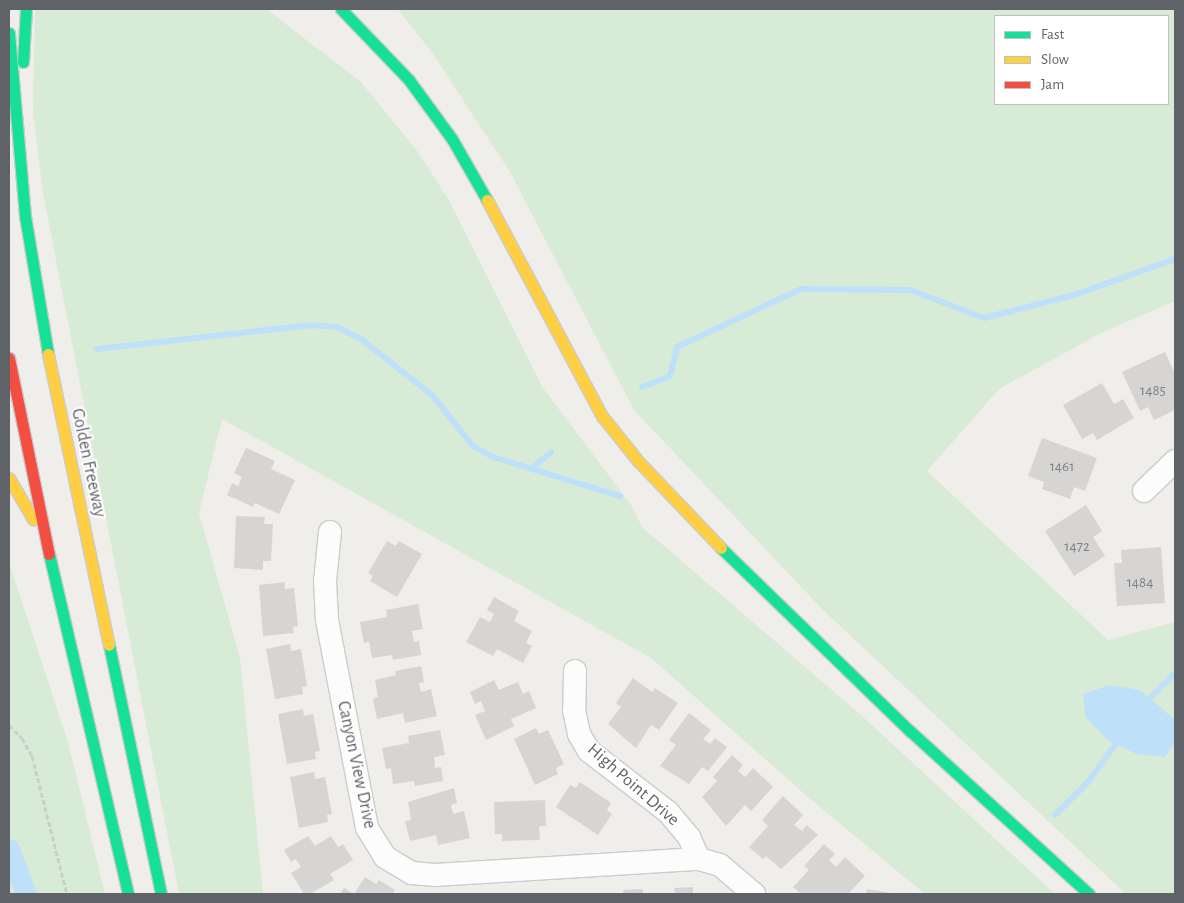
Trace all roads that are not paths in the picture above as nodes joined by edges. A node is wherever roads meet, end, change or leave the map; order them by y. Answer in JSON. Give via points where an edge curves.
{"nodes":[{"id":1,"x":26,"y":9,"type":"edge"},
{"id":2,"x":341,"y":9,"type":"edge"},
{"id":3,"x":9,"y":33,"type":"edge"},
{"id":4,"x":17,"y":140,"type":"junction"},
{"id":5,"x":9,"y":358,"type":"edge"},
{"id":6,"x":1175,"y":462,"type":"edge"},
{"id":7,"x":9,"y":478,"type":"edge"},
{"id":8,"x":1144,"y":491,"type":"dead end"},
{"id":9,"x":330,"y":532,"type":"dead end"},
{"id":10,"x":50,"y":559,"type":"junction"},
{"id":11,"x":575,"y":671,"type":"dead end"},
{"id":12,"x":699,"y":859,"type":"junction"},
{"id":13,"x":128,"y":894,"type":"edge"},
{"id":14,"x":160,"y":894,"type":"edge"},
{"id":15,"x":754,"y":894,"type":"edge"},
{"id":16,"x":1089,"y":894,"type":"edge"}],
"edges":[{"from":1,"to":4,"type":"highway"},
{"from":2,"to":16,"type":"highway","via":[[409,80],[452,139],[473,172],[576,372],[602,416],[638,461],[714,542],[910,731]]},
{"from":3,"to":4,"type":"highway","name":"Golden Freeway"},
{"from":4,"to":14,"type":"highway","name":"Golden Freeway","via":[[25,216],[45,340]]},
{"from":5,"to":10,"type":"highway"},
{"from":6,"to":8,"type":"street"},
{"from":7,"to":10,"type":"highway","via":[[32,516]]},
{"from":9,"to":12,"type":"street","name":"Canyon View Drive","via":[[325,581],[326,620],[367,828],[385,857],[412,873],[435,875]]},
{"from":10,"to":13,"type":"highway"},
{"from":11,"to":12,"type":"street","name":"High Point Drive","via":[[574,710],[579,734],[589,751],[668,812],[689,837]]},
{"from":12,"to":15,"type":"street","via":[[720,865]]}]}
